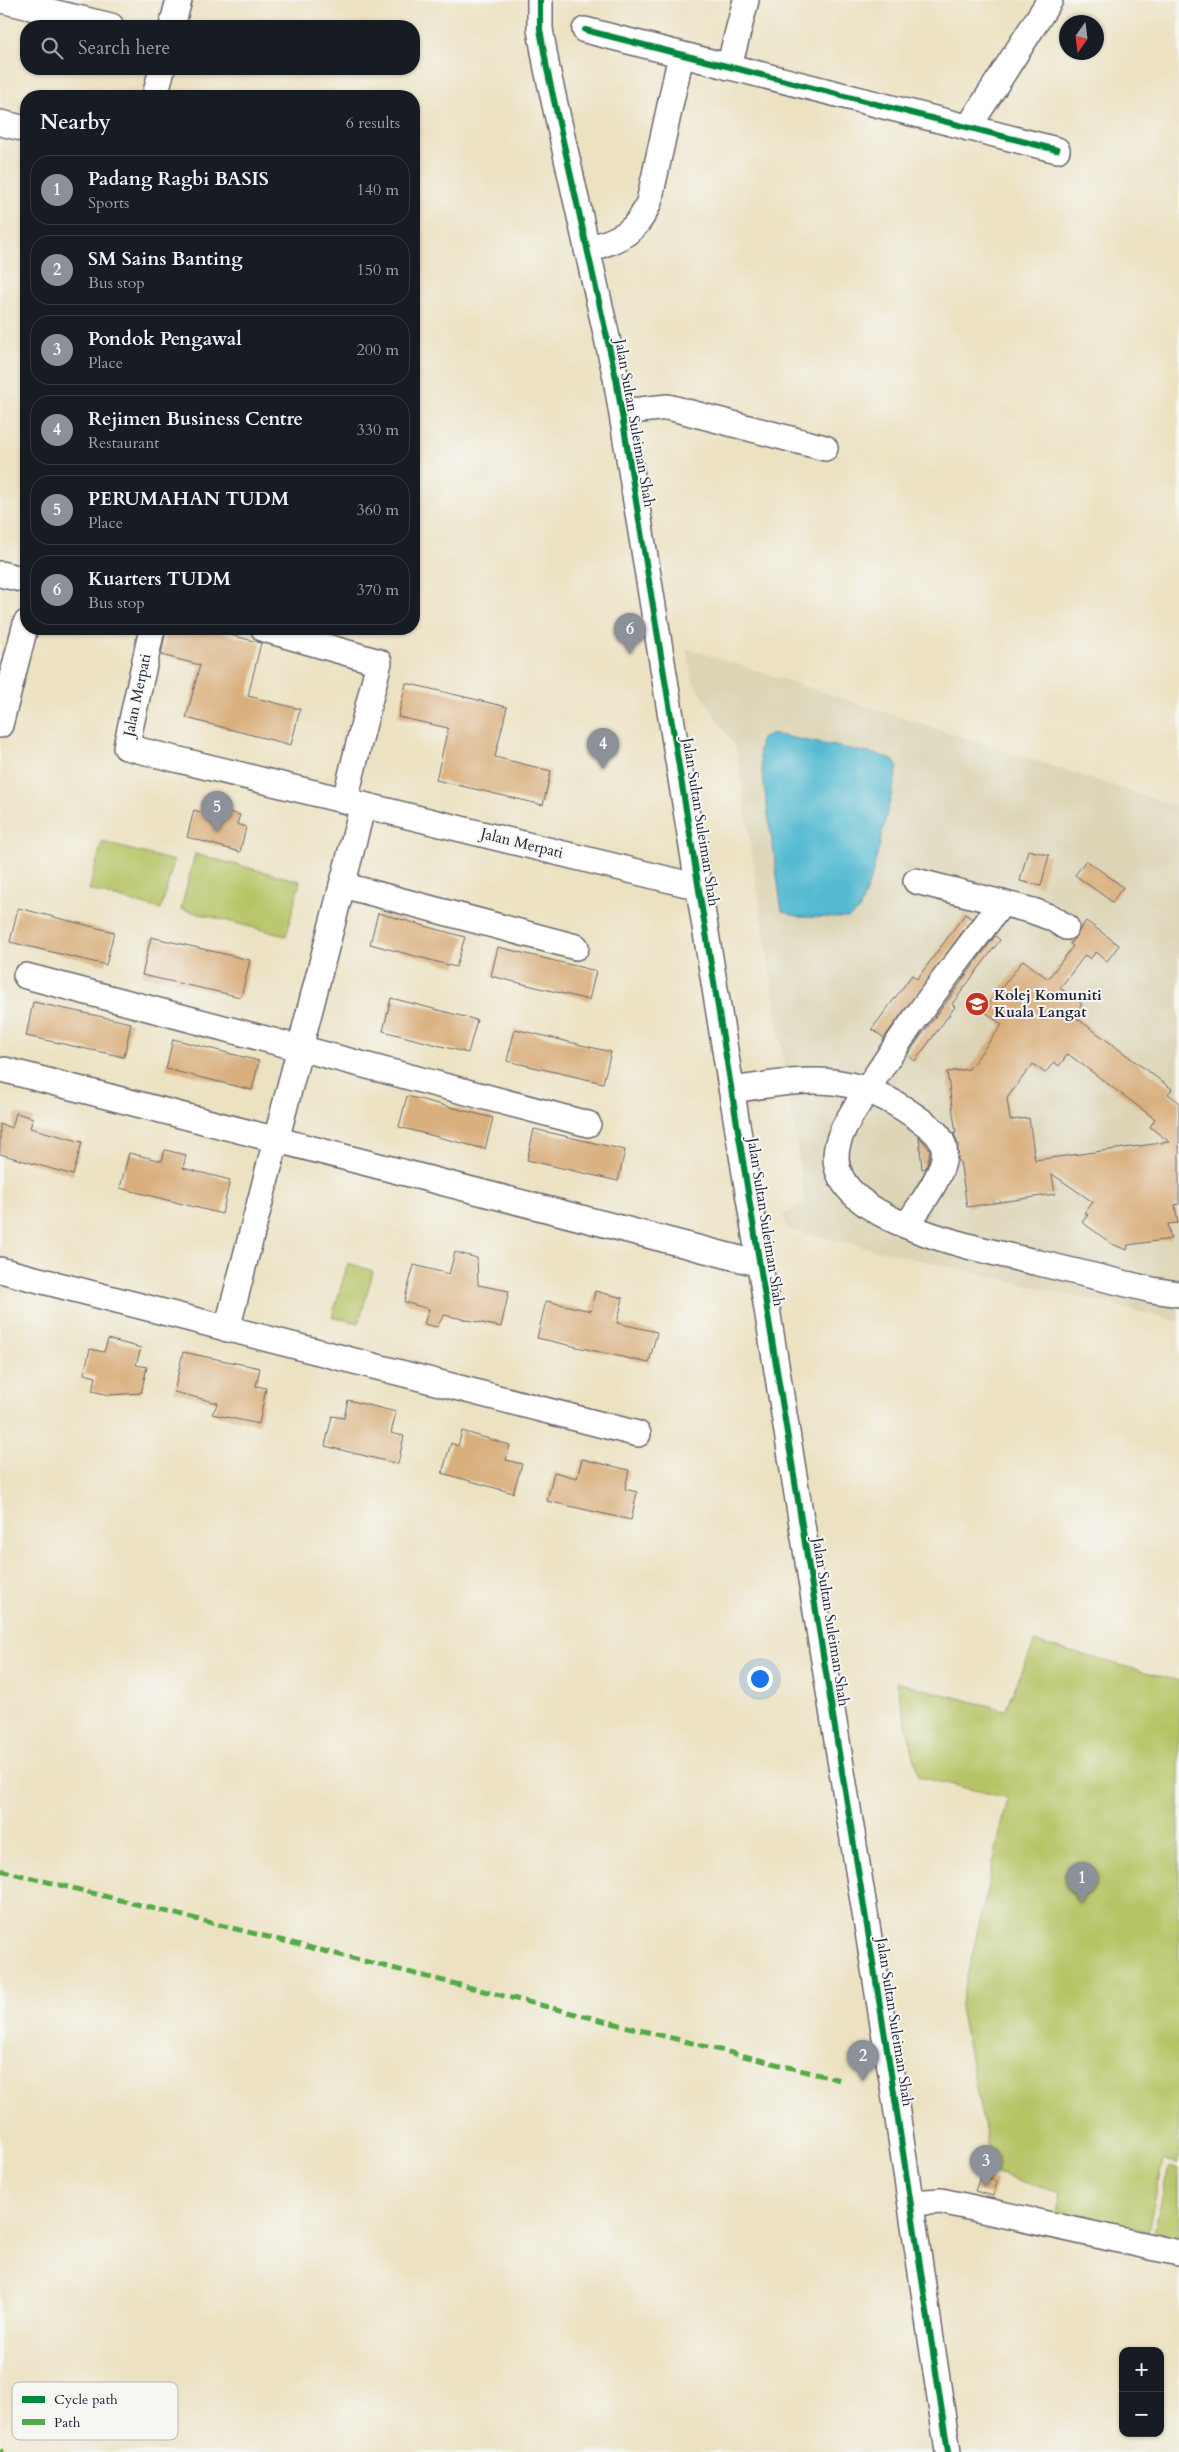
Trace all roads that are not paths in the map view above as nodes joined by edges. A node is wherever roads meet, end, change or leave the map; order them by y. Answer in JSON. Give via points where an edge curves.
{"nodes":[{"id":1,"x":0,"y":0,"type":"edge"},
{"id":2,"x":178,"y":0,"type":"edge"},
{"id":3,"x":540,"y":0,"type":"edge"},
{"id":4,"x":746,"y":0,"type":"edge"},
{"id":5,"x":1050,"y":0,"type":"edge"},
{"id":6,"x":86,"y":20,"type":"edge"},
{"id":7,"x":173,"y":20,"type":"edge"},
{"id":8,"x":585,"y":30,"type":"dead end"},
{"id":9,"x":681,"y":54,"type":"junction"},
{"id":10,"x":729,"y":67,"type":"junction"},
{"id":11,"x":160,"y":75,"type":"edge"},
{"id":12,"x":157,"y":90,"type":"edge"},
{"id":13,"x":1,"y":123,"type":"edge"},
{"id":14,"x":20,"y":128,"type":"edge"},
{"id":15,"x":968,"y":128,"type":"junction"},
{"id":16,"x":1058,"y":150,"type":"dead end"},
{"id":17,"x":587,"y":250,"type":"junction"},
{"id":18,"x":622,"y":412,"type":"junction"},
{"id":19,"x":824,"y":448,"type":"dead end"},
{"id":20,"x":0,"y":574,"type":"edge"},
{"id":21,"x":20,"y":579,"type":"edge"},
{"id":22,"x":23,"y":635,"type":"edge"},
{"id":23,"x":151,"y":635,"type":"edge"},
{"id":24,"x":285,"y":635,"type":"edge"},
{"id":25,"x":0,"y":725,"type":"edge"},
{"id":26,"x":354,"y":802,"type":"junction"},
{"id":27,"x":916,"y":881,"type":"dead end"},
{"id":28,"x":342,"y":885,"type":"junction"},
{"id":29,"x":699,"y":887,"type":"junction"},
{"id":30,"x":1002,"y":903,"type":"junction"},
{"id":31,"x":1066,"y":927,"type":"dead end"},
{"id":32,"x":576,"y":947,"type":"dead end"},
{"id":33,"x":26,"y":976,"type":"dead end"},
{"id":34,"x":300,"y":1049,"type":"junction"},
{"id":35,"x":4,"y":1070,"type":"dead end"},
{"id":36,"x":732,"y":1090,"type":"junction"},
{"id":37,"x":867,"y":1090,"type":"junction"},
{"id":38,"x":588,"y":1124,"type":"dead end"},
{"id":39,"x":276,"y":1141,"type":"junction"},
{"id":40,"x":907,"y":1226,"type":"junction"},
{"id":41,"x":760,"y":1264,"type":"junction"},
{"id":42,"x":0,"y":1270,"type":"edge"},
{"id":43,"x":1179,"y":1294,"type":"edge"},
{"id":44,"x":227,"y":1328,"type":"junction"},
{"id":45,"x":638,"y":1434,"type":"dead end"},
{"id":46,"x":911,"y":2203,"type":"junction"},
{"id":47,"x":1179,"y":2253,"type":"edge"},
{"id":48,"x":948,"y":2452,"type":"edge"}],
"edges":[{"from":1,"to":6,"type":"street"},
{"from":2,"to":7,"type":"street"},
{"from":3,"to":17,"type":"street","name":"Jalan Sultan Suleiman Shah","via":[[540,29],[547,69]]},
{"from":4,"to":10,"type":"street"},
{"from":5,"to":15,"type":"street"},
{"from":8,"to":9,"type":"street"},
{"from":9,"to":10,"type":"street"},
{"from":9,"to":17,"type":"street","via":[[644,213],[630,232]]},
{"from":10,"to":15,"type":"street"},
{"from":11,"to":12,"type":"street"},
{"from":13,"to":14,"type":"street"},
{"from":15,"to":16,"type":"street"},
{"from":17,"to":18,"type":"street","name":"Jalan Sultan Suleiman Shah"},
{"from":18,"to":19,"type":"street","via":[[668,407]]},
{"from":18,"to":29,"type":"street","name":"Jalan Sultan Suleiman Shah"},
{"from":20,"to":21,"type":"street"},
{"from":22,"to":25,"type":"street"},
{"from":23,"to":26,"type":"street","name":"Jalan Merpati","via":[[126,747]]},
{"from":24,"to":26,"type":"street","via":[[379,662]]},
{"from":26,"to":28,"type":"street"},
{"from":26,"to":29,"type":"street","name":"Jalan Merpati"},
{"from":27,"to":30,"type":"street"},
{"from":28,"to":32,"type":"street"},
{"from":28,"to":34,"type":"street"},
{"from":29,"to":36,"type":"street","name":"Jalan Sultan Suleiman Shah"},
{"from":30,"to":31,"type":"street","via":[[1052,918]]},
{"from":30,"to":37,"type":"street","via":[[895,1045]]},
{"from":33,"to":34,"type":"street"},
{"from":34,"to":38,"type":"street"},
{"from":34,"to":39,"type":"street"},
{"from":35,"to":39,"type":"street"},
{"from":36,"to":37,"type":"street","via":[[817,1079],[836,1080]]},
{"from":36,"to":41,"type":"street","name":"Jalan Sultan Suleiman Shah"},
{"from":37,"to":40,"type":"street","via":[[842,1132],[837,1166],[846,1187],[855,1196]]},
{"from":37,"to":40,"type":"street","via":[[928,1126],[944,1146],[937,1176]]},
{"from":39,"to":41,"type":"street"},
{"from":39,"to":44,"type":"street"},
{"from":40,"to":43,"type":"street","via":[[952,1243]]},
{"from":41,"to":46,"type":"street","name":"Jalan Sultan Suleiman Shah"},
{"from":42,"to":44,"type":"street"},
{"from":44,"to":45,"type":"street"},
{"from":46,"to":47,"type":"street","via":[[941,2201]]},
{"from":46,"to":48,"type":"street","name":"Jalan Sultan Suleiman Shah"}]}
